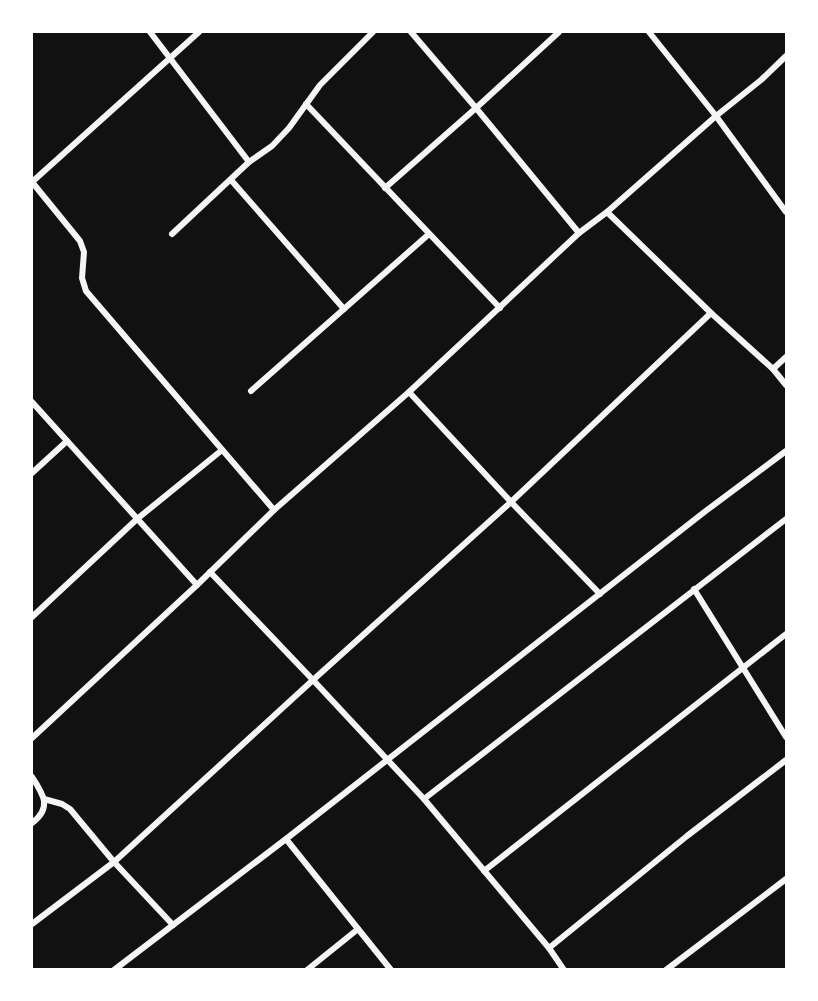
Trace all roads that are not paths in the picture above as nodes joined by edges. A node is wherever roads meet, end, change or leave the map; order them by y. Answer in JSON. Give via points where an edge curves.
{"nodes":[{"id":1,"x":150,"y":32,"type":"edge"},
{"id":2,"x":199,"y":32,"type":"edge"},
{"id":3,"x":373,"y":32,"type":"edge"},
{"id":4,"x":411,"y":32,"type":"edge"},
{"id":5,"x":559,"y":32,"type":"edge"},
{"id":6,"x":649,"y":32,"type":"edge"},
{"id":7,"x":786,"y":56,"type":"edge"},
{"id":8,"x":170,"y":58,"type":"junction"},
{"id":9,"x":306,"y":104,"type":"junction"},
{"id":10,"x":477,"y":108,"type":"junction"},
{"id":11,"x":716,"y":116,"type":"junction"},
{"id":12,"x":249,"y":162,"type":"junction"},
{"id":13,"x":231,"y":180,"type":"junction"},
{"id":14,"x":32,"y":182,"type":"edge"},
{"id":15,"x":385,"y":188,"type":"junction"},
{"id":16,"x":607,"y":212,"type":"junction"},
{"id":17,"x":786,"y":212,"type":"edge"},
{"id":18,"x":579,"y":233,"type":"junction"},
{"id":19,"x":172,"y":234,"type":"dead end"},
{"id":20,"x":429,"y":234,"type":"junction"},
{"id":21,"x":500,"y":308,"type":"junction"},
{"id":22,"x":344,"y":309,"type":"junction"},
{"id":23,"x":711,"y":313,"type":"junction"},
{"id":24,"x":786,"y":357,"type":"edge"},
{"id":25,"x":773,"y":369,"type":"junction"},
{"id":26,"x":786,"y":385,"type":"edge"},
{"id":27,"x":251,"y":391,"type":"dead end"},
{"id":28,"x":409,"y":392,"type":"junction"},
{"id":29,"x":32,"y":402,"type":"edge"},
{"id":30,"x":67,"y":441,"type":"junction"},
{"id":31,"x":222,"y":450,"type":"junction"},
{"id":32,"x":786,"y":450,"type":"edge"},
{"id":33,"x":32,"y":473,"type":"edge"},
{"id":34,"x":511,"y":502,"type":"junction"},
{"id":35,"x":274,"y":510,"type":"junction"},
{"id":36,"x":137,"y":519,"type":"junction"},
{"id":37,"x":786,"y":519,"type":"edge"},
{"id":38,"x":210,"y":572,"type":"junction"},
{"id":39,"x":197,"y":585,"type":"junction"},
{"id":40,"x":694,"y":589,"type":"junction"},
{"id":41,"x":600,"y":594,"type":"junction"},
{"id":42,"x":32,"y":617,"type":"edge"},
{"id":43,"x":786,"y":634,"type":"edge"},
{"id":44,"x":743,"y":669,"type":"junction"},
{"id":45,"x":313,"y":680,"type":"junction"},
{"id":46,"x":786,"y":737,"type":"edge"},
{"id":47,"x":32,"y":738,"type":"edge"},
{"id":48,"x":386,"y":760,"type":"junction"},
{"id":49,"x":786,"y":760,"type":"edge"},
{"id":50,"x":32,"y":777,"type":"edge"},
{"id":51,"x":44,"y":799,"type":"junction"},
{"id":52,"x":424,"y":799,"type":"junction"},
{"id":53,"x":32,"y":824,"type":"edge"},
{"id":54,"x":286,"y":839,"type":"junction"},
{"id":55,"x":114,"y":862,"type":"junction"},
{"id":56,"x":484,"y":871,"type":"junction"},
{"id":57,"x":786,"y":879,"type":"edge"},
{"id":58,"x":32,"y":924,"type":"edge"},
{"id":59,"x":173,"y":925,"type":"junction"},
{"id":60,"x":358,"y":929,"type":"junction"},
{"id":61,"x":549,"y":948,"type":"junction"},
{"id":62,"x":114,"y":969,"type":"edge"},
{"id":63,"x":307,"y":969,"type":"edge"},
{"id":64,"x":391,"y":969,"type":"edge"},
{"id":65,"x":564,"y":969,"type":"edge"},
{"id":66,"x":666,"y":969,"type":"edge"}],
"edges":[{"from":1,"to":8,"type":"street"},
{"from":2,"to":8,"type":"street"},
{"from":3,"to":9,"type":"street"},
{"from":4,"to":10,"type":"street"},
{"from":5,"to":10,"type":"street"},
{"from":6,"to":11,"type":"street"},
{"from":7,"to":11,"type":"street"},
{"from":8,"to":12,"type":"street"},
{"from":8,"to":14,"type":"street"},
{"from":9,"to":12,"type":"street","via":[[272,146]]},
{"from":9,"to":15,"type":"street"},
{"from":10,"to":15,"type":"street"},
{"from":10,"to":18,"type":"street"},
{"from":11,"to":16,"type":"street"},
{"from":11,"to":17,"type":"street"},
{"from":12,"to":13,"type":"street"},
{"from":13,"to":19,"type":"street"},
{"from":13,"to":22,"type":"street"},
{"from":14,"to":31,"type":"street","via":[[80,241],[86,291]]},
{"from":15,"to":20,"type":"street"},
{"from":16,"to":18,"type":"street"},
{"from":16,"to":23,"type":"street"},
{"from":18,"to":21,"type":"street"},
{"from":20,"to":21,"type":"street"},
{"from":20,"to":22,"type":"street"},
{"from":21,"to":28,"type":"street"},
{"from":22,"to":27,"type":"street"},
{"from":23,"to":25,"type":"street"},
{"from":23,"to":34,"type":"street"},
{"from":24,"to":25,"type":"street"},
{"from":25,"to":26,"type":"street"},
{"from":28,"to":34,"type":"street"},
{"from":28,"to":35,"type":"street"},
{"from":29,"to":30,"type":"street"},
{"from":30,"to":33,"type":"street"},
{"from":30,"to":36,"type":"street"},
{"from":31,"to":35,"type":"street"},
{"from":31,"to":36,"type":"street"},
{"from":32,"to":41,"type":"street"},
{"from":34,"to":41,"type":"street"},
{"from":34,"to":45,"type":"street"},
{"from":35,"to":38,"type":"street"},
{"from":36,"to":39,"type":"street"},
{"from":36,"to":42,"type":"street"},
{"from":37,"to":40,"type":"street"},
{"from":38,"to":39,"type":"street"},
{"from":38,"to":45,"type":"street"},
{"from":39,"to":47,"type":"street"},
{"from":40,"to":44,"type":"street"},
{"from":40,"to":52,"type":"street"},
{"from":41,"to":48,"type":"street"},
{"from":43,"to":44,"type":"street"},
{"from":44,"to":46,"type":"street"},
{"from":44,"to":56,"type":"street"},
{"from":45,"to":48,"type":"street"},
{"from":45,"to":55,"type":"street"},
{"from":48,"to":52,"type":"street"},
{"from":48,"to":54,"type":"street"},
{"from":49,"to":61,"type":"street"},
{"from":50,"to":51,"type":"street"},
{"from":51,"to":53,"type":"street","via":[[43,813]]},
{"from":51,"to":55,"type":"street","via":[[70,808]]},
{"from":52,"to":56,"type":"street"},
{"from":54,"to":59,"type":"street"},
{"from":54,"to":60,"type":"street"},
{"from":55,"to":58,"type":"street"},
{"from":55,"to":59,"type":"street"},
{"from":56,"to":61,"type":"street"},
{"from":57,"to":66,"type":"street"},
{"from":59,"to":62,"type":"street"},
{"from":60,"to":63,"type":"street"},
{"from":60,"to":64,"type":"street"},
{"from":61,"to":65,"type":"street"}]}
